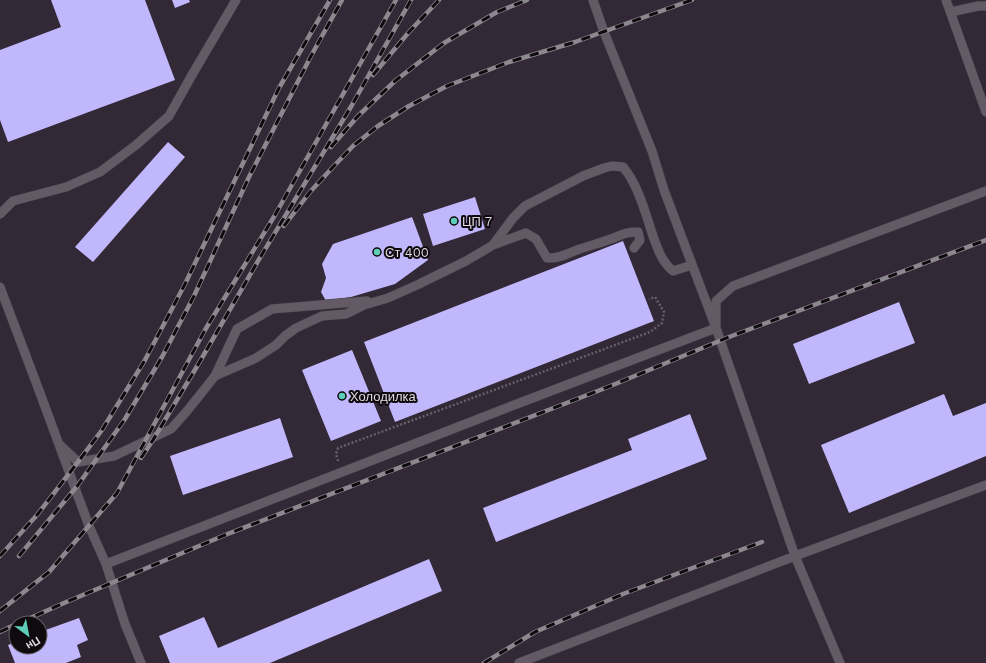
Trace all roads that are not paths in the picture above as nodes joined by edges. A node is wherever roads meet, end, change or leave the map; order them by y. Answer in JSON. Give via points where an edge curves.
{"nodes":[{"id":1,"x":236,"y":0,"type":"edge"},
{"id":2,"x":593,"y":0,"type":"edge"},
{"id":3,"x":946,"y":0,"type":"edge"},
{"id":4,"x":986,"y":6,"type":"edge"},
{"id":5,"x":951,"y":12,"type":"junction"},
{"id":6,"x":986,"y":112,"type":"edge"},
{"id":7,"x":986,"y":191,"type":"edge"},
{"id":8,"x":0,"y":214,"type":"edge"},
{"id":9,"x":493,"y":245,"type":"junction"},
{"id":10,"x":634,"y":248,"type":"dead end"},
{"id":11,"x":692,"y":265,"type":"junction"},
{"id":12,"x":0,"y":287,"type":"edge"},
{"id":13,"x":380,"y":300,"type":"junction"},
{"id":14,"x":716,"y":328,"type":"junction"},
{"id":15,"x":215,"y":376,"type":"junction"},
{"id":16,"x":59,"y":444,"type":"junction"},
{"id":17,"x":986,"y":484,"type":"edge"},
{"id":18,"x":795,"y":556,"type":"junction"},
{"id":19,"x":106,"y":564,"type":"junction"},
{"id":20,"x":141,"y":663,"type":"edge"},
{"id":21,"x":519,"y":663,"type":"edge"},
{"id":22,"x":840,"y":663,"type":"edge"}],
"edges":[{"from":1,"to":8,"type":"lane","via":[[169,116],[100,172],[66,187],[13,201]]},
{"from":2,"to":11,"type":"lane","via":[[652,151]]},
{"from":3,"to":5,"type":"lane"},
{"from":4,"to":5,"type":"lane"},
{"from":5,"to":6,"type":"lane"},
{"from":7,"to":14,"type":"lane","via":[[733,286],[716,301]]},
{"from":9,"to":10,"type":"lane","via":[[526,233],[536,239],[547,258],[554,258],[628,232],[638,232],[640,240]]},
{"from":9,"to":11,"type":"lane","via":[[513,218],[526,206],[583,176],[612,166],[623,167],[641,201],[660,255],[667,266],[673,271]]},
{"from":9,"to":13,"type":"lane","via":[[417,286]]},
{"from":11,"to":14,"type":"lane"},
{"from":12,"to":16,"type":"lane"},
{"from":13,"to":15,"type":"lane","via":[[346,314],[322,316],[296,328],[256,358]]},
{"from":13,"to":15,"type":"lane","via":[[272,308],[237,329]]},
{"from":14,"to":18,"type":"lane"},
{"from":14,"to":19,"type":"lane"},
{"from":15,"to":16,"type":"lane","via":[[171,429],[114,456],[78,462]]},
{"from":16,"to":19,"type":"lane"},
{"from":17,"to":18,"type":"lane"},
{"from":18,"to":21,"type":"lane"},
{"from":18,"to":22,"type":"lane"},
{"from":19,"to":20,"type":"lane"}]}
